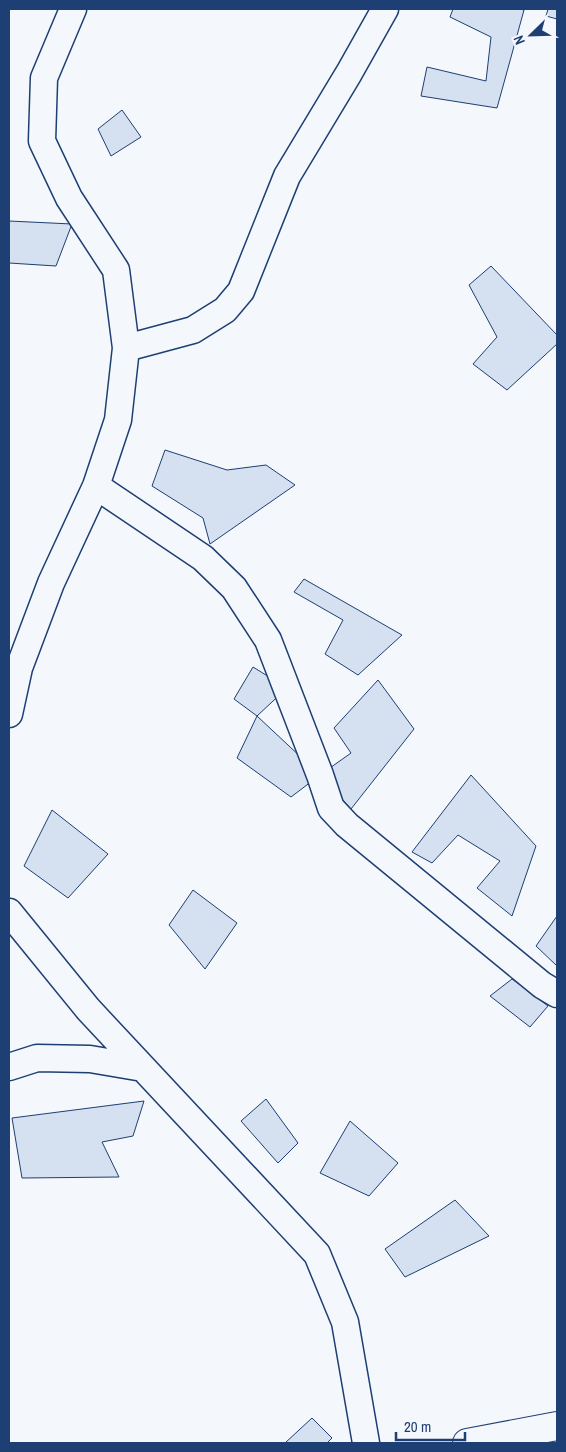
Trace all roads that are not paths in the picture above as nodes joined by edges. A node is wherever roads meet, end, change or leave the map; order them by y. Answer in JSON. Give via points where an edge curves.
{"nodes":[{"id":1,"x":73,"y":9,"type":"edge"},
{"id":2,"x":385,"y":9,"type":"edge"},
{"id":3,"x":126,"y":348,"type":"junction"},
{"id":4,"x":96,"y":486,"type":"junction"},
{"id":5,"x":9,"y":714,"type":"edge"},
{"id":6,"x":9,"y":912,"type":"edge"},
{"id":7,"x":557,"y":994,"type":"edge"},
{"id":8,"x":9,"y":1067,"type":"edge"},
{"id":9,"x":143,"y":1068,"type":"junction"},
{"id":10,"x":557,"y":1426,"type":"edge"},
{"id":11,"x":366,"y":1443,"type":"edge"},
{"id":12,"x":468,"y":1443,"type":"edge"}],
"edges":[{"from":1,"to":3,"type":"street","via":[[44,78],[42,141],[69,198],[116,270]]},
{"from":2,"to":3,"type":"street","via":[[287,176],[241,291],[225,310],[192,330]]},
{"from":3,"to":4,"type":"street","via":[[118,420]]},
{"from":4,"to":5,"type":"street","via":[[51,584],[19,668]]},
{"from":4,"to":7,"type":"street","via":[[203,558],[234,588],[268,640],[331,808],[347,825]]},
{"from":6,"to":9,"type":"street","via":[[88,1009]]},
{"from":8,"to":9,"type":"street","via":[[37,1058],[90,1059]]},
{"from":9,"to":11,"type":"street","via":[[316,1254],[345,1322]]},
{"from":10,"to":12,"type":"highway"}]}
